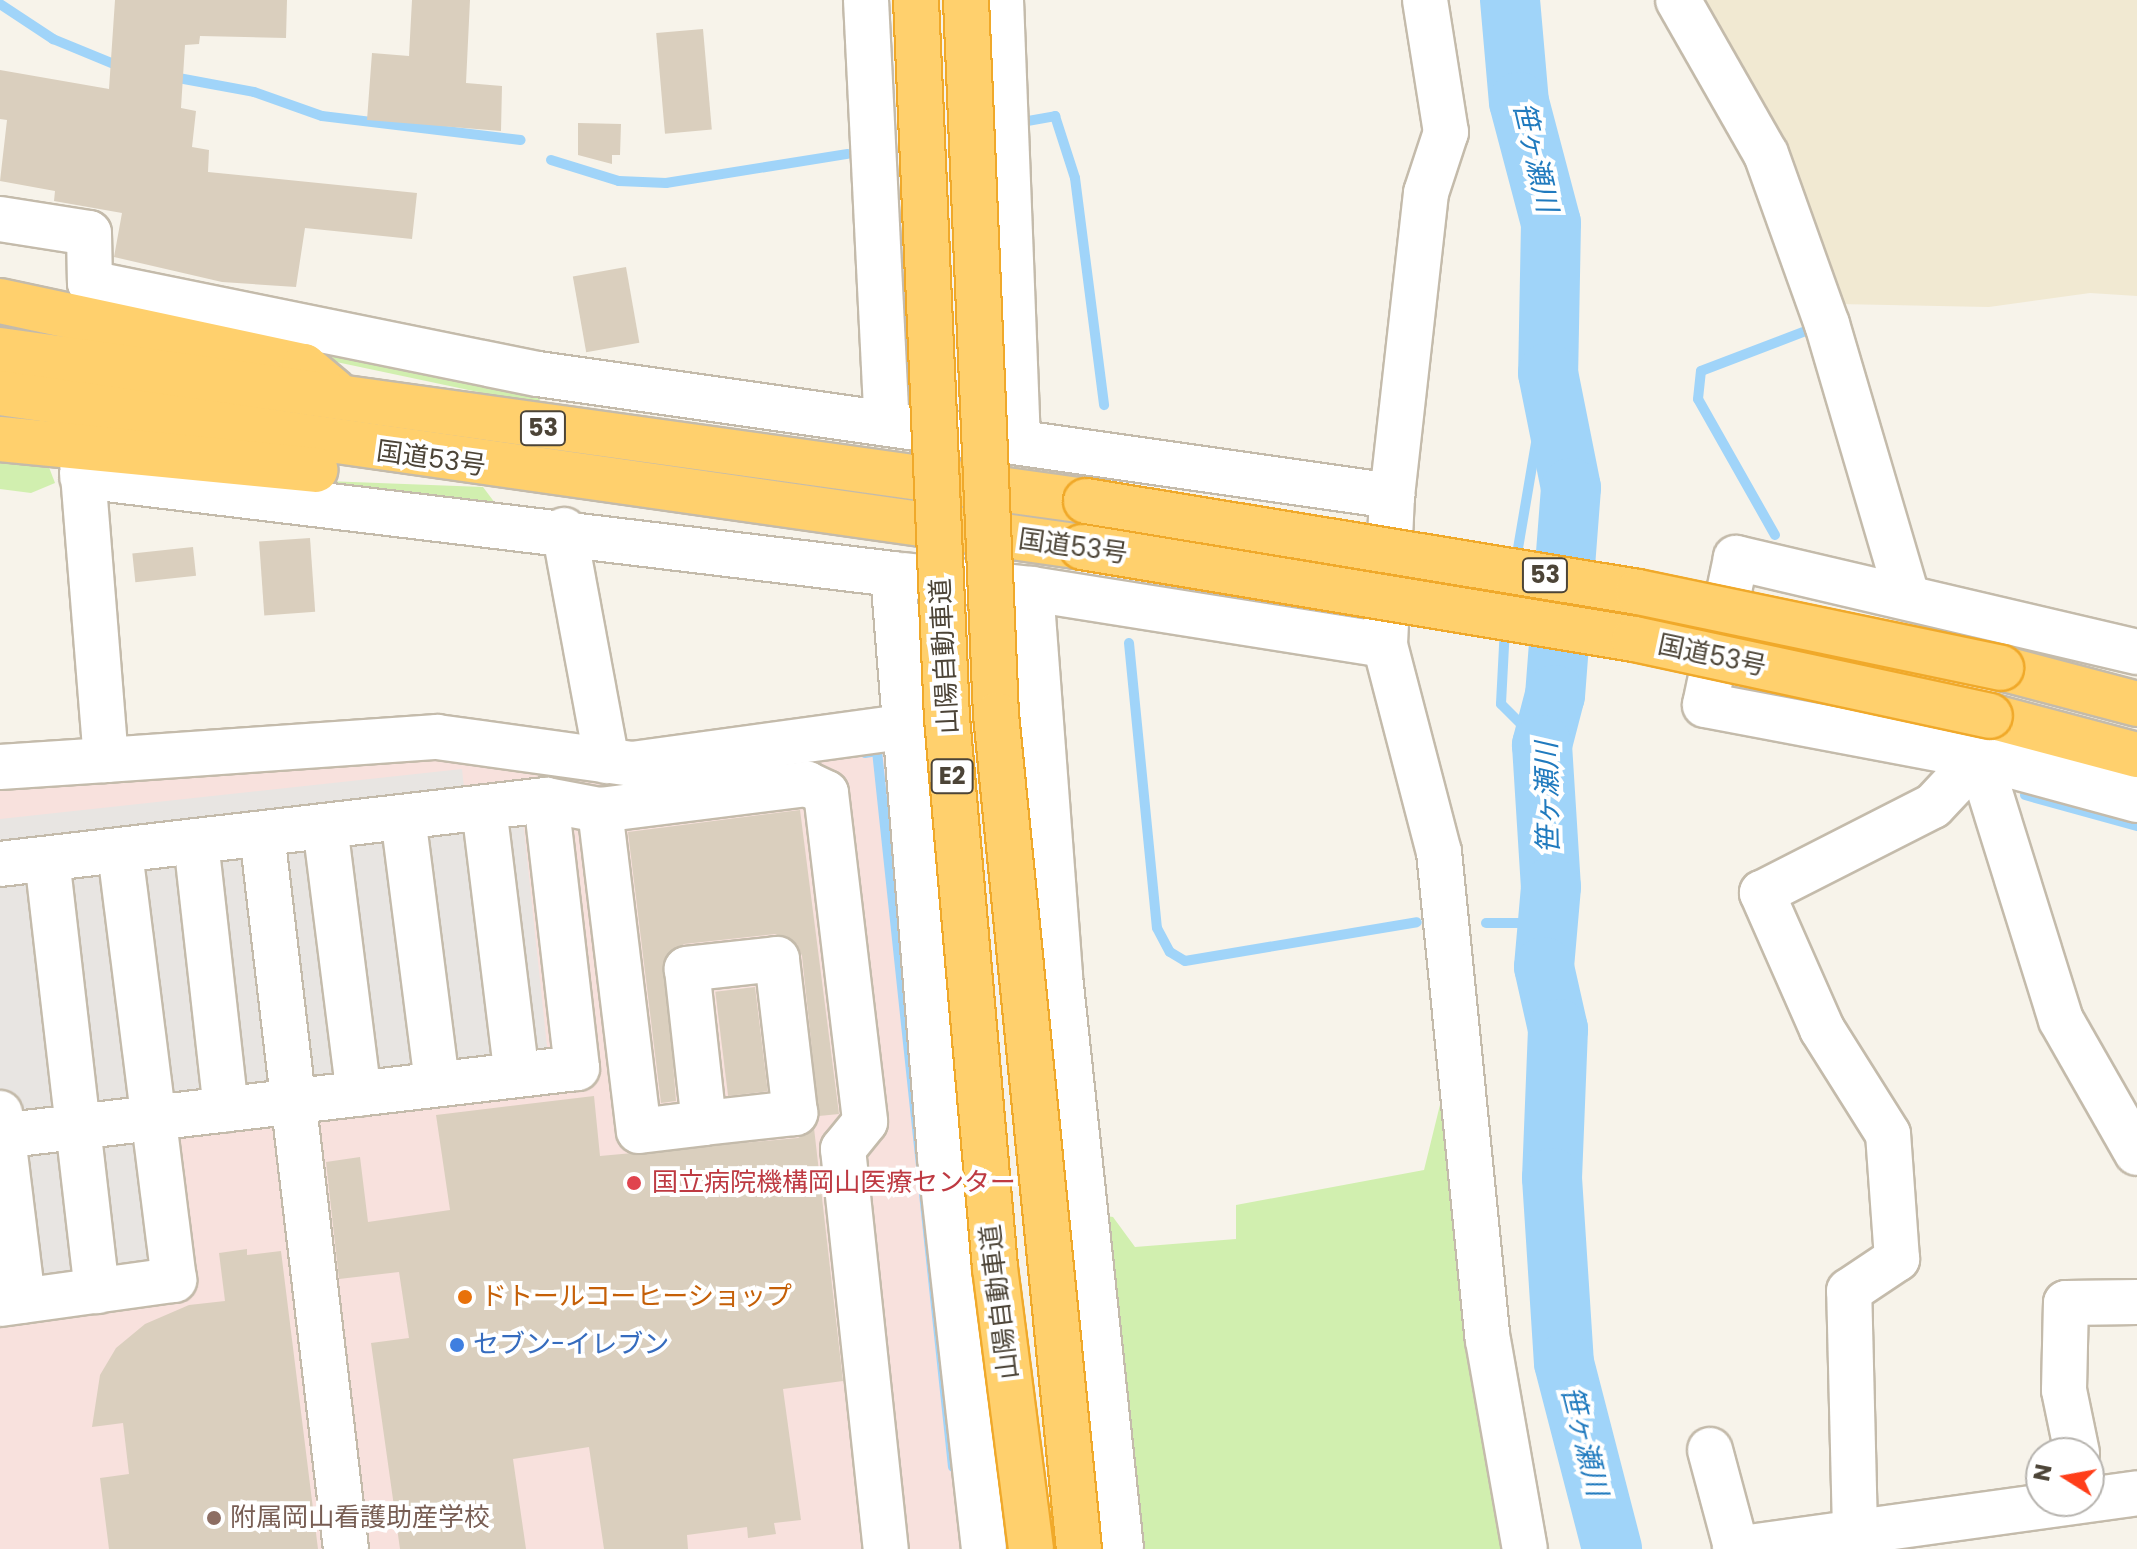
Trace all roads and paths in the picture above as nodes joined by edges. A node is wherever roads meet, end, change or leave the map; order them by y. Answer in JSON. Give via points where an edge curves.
{"nodes":[{"id":1,"x":866,"y":0,"type":"edge"},
{"id":2,"x":916,"y":0,"type":"edge"},
{"id":3,"x":966,"y":0,"type":"edge"},
{"id":4,"x":1001,"y":0,"type":"edge"},
{"id":5,"x":1425,"y":0,"type":"edge"},
{"id":6,"x":1678,"y":0,"type":"edge"},
{"id":7,"x":0,"y":219,"type":"edge"},
{"id":8,"x":0,"y":301,"type":"edge"},
{"id":9,"x":0,"y":350,"type":"edge"},
{"id":10,"x":0,"y":393,"type":"edge"},
{"id":11,"x":347,"y":401,"type":"junction"},
{"id":12,"x":887,"y":423,"type":"junction"},
{"id":13,"x":1018,"y":437,"type":"junction"},
{"id":14,"x":0,"y":439,"type":"edge"},
{"id":15,"x":1135,"y":455,"type":"junction"},
{"id":16,"x":81,"y":463,"type":"junction"},
{"id":17,"x":494,"y":468,"type":"junction"},
{"id":18,"x":1392,"y":496,"type":"junction"},
{"id":19,"x":564,"y":530,"type":"junction"},
{"id":20,"x":893,"y":574,"type":"junction"},
{"id":21,"x":1031,"y":589,"type":"junction"},
{"id":22,"x":1907,"y":595,"type":"junction"},
{"id":23,"x":1130,"y":605,"type":"junction"},
{"id":24,"x":1385,"y":645,"type":"junction"},
{"id":25,"x":2137,"y":652,"type":"edge"},
{"id":26,"x":2137,"y":704,"type":"edge"},
{"id":27,"x":903,"y":727,"type":"junction"},
{"id":28,"x":2137,"y":755,"type":"edge"},
{"id":29,"x":1979,"y":757,"type":"junction"},
{"id":30,"x":106,"y":760,"type":"junction"},
{"id":31,"x":607,"y":761,"type":"junction"},
{"id":32,"x":0,"y":767,"type":"edge"},
{"id":33,"x":546,"y":800,"type":"junction"},
{"id":34,"x":2137,"y":800,"type":"edge"},
{"id":35,"x":484,"y":808,"type":"junction"},
{"id":36,"x":403,"y":817,"type":"junction"},
{"id":37,"x":601,"y":820,"type":"junction"},
{"id":38,"x":325,"y":826,"type":"junction"},
{"id":39,"x":262,"y":834,"type":"junction"},
{"id":40,"x":196,"y":842,"type":"junction"},
{"id":41,"x":120,"y":850,"type":"junction"},
{"id":42,"x":47,"y":859,"type":"junction"},
{"id":43,"x":0,"y":864,"type":"edge"},
{"id":44,"x":517,"y":1075,"type":"junction"},
{"id":45,"x":437,"y":1084,"type":"junction"},
{"id":46,"x":359,"y":1094,"type":"junction"},
{"id":47,"x":293,"y":1101,"type":"junction"},
{"id":48,"x":226,"y":1109,"type":"junction"},
{"id":49,"x":154,"y":1118,"type":"junction"},
{"id":50,"x":704,"y":1123,"type":"dead end"},
{"id":51,"x":78,"y":1127,"type":"junction"},
{"id":52,"x":1,"y":1128,"type":"edge"},
{"id":53,"x":2137,"y":1153,"type":"edge"},
{"id":54,"x":97,"y":1291,"type":"junction"},
{"id":55,"x":11,"y":1302,"type":"edge"},
{"id":56,"x":2137,"y":1302,"type":"edge"},
{"id":57,"x":2074,"y":1437,"type":"edge"},
{"id":58,"x":1710,"y":1450,"type":"dead end"},
{"id":59,"x":2137,"y":1493,"type":"edge"},
{"id":60,"x":2105,"y":1498,"type":"edge"},
{"id":61,"x":2025,"y":1509,"type":"edge"},
{"id":62,"x":1855,"y":1530,"type":"junction"},
{"id":63,"x":1735,"y":1546,"type":"edge"},
{"id":64,"x":346,"y":1549,"type":"edge"},
{"id":65,"x":886,"y":1549,"type":"edge"},
{"id":66,"x":984,"y":1549,"type":"edge"},
{"id":67,"x":1031,"y":1549,"type":"edge"},
{"id":68,"x":1079,"y":1549,"type":"edge"},
{"id":69,"x":1121,"y":1549,"type":"edge"},
{"id":70,"x":1525,"y":1549,"type":"edge"}],
"edges":[{"from":1,"to":12,"type":"street"},
{"from":2,"to":67,"type":"highway","name":"山陽自動車道","number":"E2","bridge":true,"via":[[947,718],[995,1268]]},
{"from":3,"to":68,"type":"highway","name":"山陽自動車道","number":"E2","bridge":true,"via":[[996,715]]},
{"from":4,"to":13,"type":"street"},
{"from":5,"to":18,"type":"street","via":[[1446,132],[1426,193]]},
{"from":6,"to":22,"type":"street","via":[[1766,154],[1827,324]]},
{"from":7,"to":12,"type":"street","via":[[89,233],[90,283],[567,379]]},
{"from":8,"to":11,"type":"highway","via":[[304,366]]},
{"from":9,"to":11,"type":"highway","name":"国道53号","number":"53"},
{"from":10,"to":17,"type":"highway","name":"国道53号","number":"53"},
{"from":11,"to":26,"type":"highway","name":"国道53号","number":"53","bridge":true,"via":[[1086,501],[1638,592],[2001,668]]},
{"from":12,"to":13,"type":"street"},
{"from":13,"to":15,"type":"street"},
{"from":14,"to":16,"type":"highway","number":"53"},
{"from":15,"to":18,"type":"street"},
{"from":15,"to":23,"type":"street"},
{"from":16,"to":17,"type":"highway","number":"53","via":[[317,470]]},
{"from":16,"to":19,"type":"street"},
{"from":16,"to":30,"type":"street"},
{"from":17,"to":28,"type":"highway","name":"国道53号","number":"53","bridge":true,"via":[[1082,547],[1634,639],[1990,716]]},
{"from":18,"to":24,"type":"street"},
{"from":19,"to":20,"type":"street"},
{"from":19,"to":31,"type":"street"},
{"from":20,"to":21,"type":"street"},
{"from":20,"to":27,"type":"street"},
{"from":21,"to":23,"type":"street"},
{"from":21,"to":69,"type":"street","via":[[1061,991]]},
{"from":22,"to":25,"type":"street"},
{"from":22,"to":29,"type":"street","via":[[1736,558],[1705,705]]},
{"from":23,"to":24,"type":"street"},
{"from":24,"to":70,"type":"street","via":[[1439,852],[1488,1340]]},
{"from":27,"to":31,"type":"street","via":[[632,764]]},
{"from":27,"to":66,"type":"street","via":[[940,1157]]},
{"from":29,"to":34,"type":"street"},
{"from":29,"to":53,"type":"street","via":[[2061,1020]]},
{"from":29,"to":62,"type":"street","via":[[1933,806],[1762,893],[1822,1029],[1888,1134],[1897,1259],[1849,1291]]},
{"from":30,"to":31,"type":"street","via":[[437,737]]},
{"from":30,"to":32,"type":"street"},
{"from":33,"to":35,"type":"street"},
{"from":33,"to":37,"type":"street"},
{"from":33,"to":44,"type":"street","via":[[577,1068]]},
{"from":35,"to":36,"type":"street"},
{"from":35,"to":44,"type":"street"},
{"from":36,"to":38,"type":"street"},
{"from":36,"to":45,"type":"street"},
{"from":37,"to":50,"type":"street","via":[[639,1131]]},
{"from":37,"to":65,"type":"street","via":[[807,784],[826,793],[865,1122],[843,1149]]},
{"from":38,"to":39,"type":"street"},
{"from":38,"to":46,"type":"street"},
{"from":39,"to":40,"type":"street"},
{"from":39,"to":47,"type":"street"},
{"from":40,"to":41,"type":"street"},
{"from":40,"to":48,"type":"street"},
{"from":41,"to":42,"type":"street"},
{"from":41,"to":49,"type":"street"},
{"from":42,"to":43,"type":"street"},
{"from":42,"to":51,"type":"street"},
{"from":44,"to":45,"type":"street"},
{"from":45,"to":46,"type":"street"},
{"from":46,"to":47,"type":"street"},
{"from":47,"to":48,"type":"street"},
{"from":47,"to":64,"type":"street"},
{"from":48,"to":49,"type":"street"},
{"from":49,"to":51,"type":"street"},
{"from":49,"to":54,"type":"street","via":[[174,1280]]},
{"from":51,"to":52,"type":"street"},
{"from":51,"to":54,"type":"street"},
{"from":52,"to":55,"type":"street"},
{"from":54,"to":55,"type":"street"},
{"from":56,"to":57,"type":"street","via":[[2066,1303],[2064,1390]]},
{"from":58,"to":63,"type":"street"},
{"from":59,"to":60,"type":"street"},
{"from":61,"to":62,"type":"street"},
{"from":62,"to":63,"type":"street"}]}
